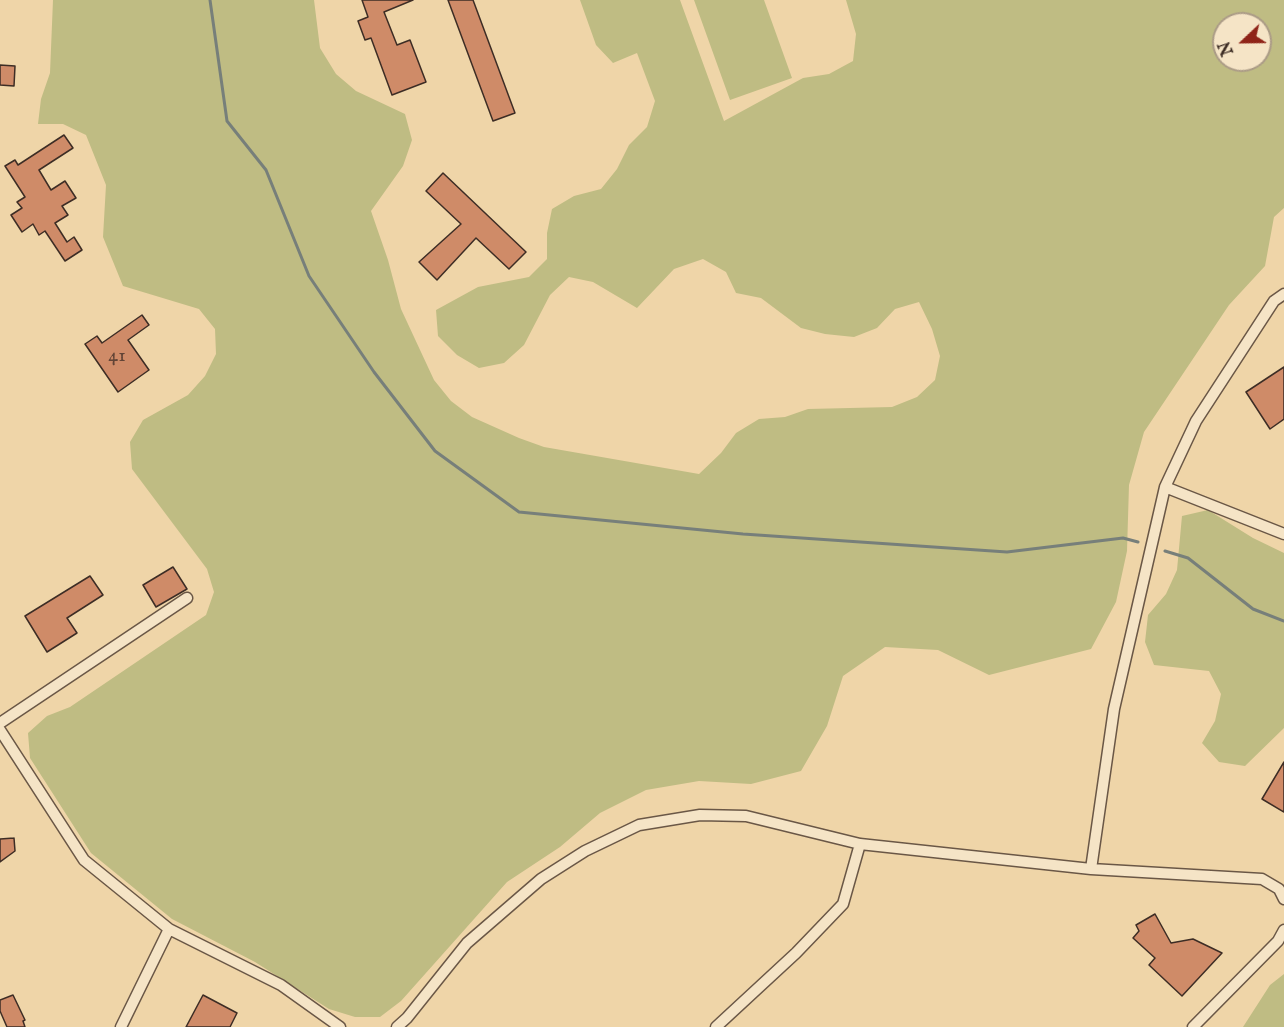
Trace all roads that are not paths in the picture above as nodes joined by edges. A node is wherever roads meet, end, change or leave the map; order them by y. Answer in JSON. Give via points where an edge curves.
{"nodes":[{"id":1,"x":1284,"y":294,"type":"edge"},
{"id":2,"x":1165,"y":487,"type":"junction"},
{"id":3,"x":1284,"y":534,"type":"edge"},
{"id":4,"x":187,"y":598,"type":"dead end"},
{"id":5,"x":0,"y":723,"type":"edge"},
{"id":6,"x":0,"y":730,"type":"edge"},
{"id":7,"x":860,"y":844,"type":"junction"},
{"id":8,"x":1091,"y":869,"type":"junction"},
{"id":9,"x":1284,"y":899,"type":"edge"},
{"id":10,"x":169,"y":929,"type":"junction"},
{"id":11,"x":1284,"y":930,"type":"edge"},
{"id":12,"x":121,"y":1027,"type":"edge"},
{"id":13,"x":340,"y":1027,"type":"edge"},
{"id":14,"x":397,"y":1027,"type":"edge"},
{"id":15,"x":716,"y":1027,"type":"edge"},
{"id":16,"x":1193,"y":1027,"type":"edge"}],
"edges":[{"from":1,"to":2,"type":"street","via":[[1274,301],[1196,421]]},
{"from":2,"to":3,"type":"street"},
{"from":2,"to":8,"type":"street","via":[[1114,709]]},
{"from":4,"to":5,"type":"street"},
{"from":6,"to":10,"type":"street","via":[[84,860]]},
{"from":7,"to":8,"type":"street"},
{"from":7,"to":14,"type":"street","via":[[746,816],[700,815],[639,825],[585,851],[541,879],[467,942]]},
{"from":7,"to":15,"type":"street","via":[[843,904]]},
{"from":8,"to":9,"type":"street","via":[[1262,879],[1279,889]]},
{"from":10,"to":12,"type":"street"},
{"from":10,"to":13,"type":"street","via":[[281,985]]},
{"from":11,"to":16,"type":"street","via":[[1278,941]]}]}
